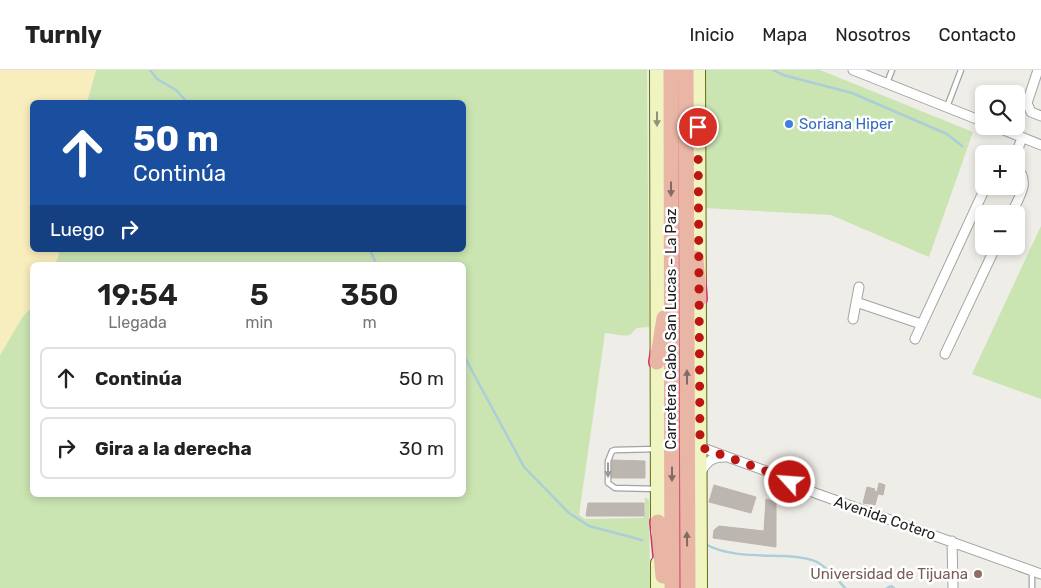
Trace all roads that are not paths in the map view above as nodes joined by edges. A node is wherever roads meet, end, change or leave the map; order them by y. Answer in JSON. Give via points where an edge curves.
{"nodes":[{"id":1,"x":657,"y":70,"type":"edge"},
{"id":2,"x":670,"y":70,"type":"edge"},
{"id":3,"x":686,"y":70,"type":"edge"},
{"id":4,"x":698,"y":70,"type":"edge"},
{"id":5,"x":853,"y":70,"type":"edge"},
{"id":6,"x":892,"y":70,"type":"edge"},
{"id":7,"x":961,"y":70,"type":"edge"},
{"id":8,"x":1038,"y":70,"type":"edge"},
{"id":9,"x":887,"y":83,"type":"junction"},
{"id":10,"x":947,"y":107,"type":"junction"},
{"id":11,"x":1041,"y":116,"type":"edge"},
{"id":12,"x":975,"y":118,"type":"edge"},
{"id":13,"x":1015,"y":135,"type":"edge"},
{"id":14,"x":1022,"y":138,"type":"junction"},
{"id":15,"x":686,"y":143,"type":"junction"},
{"id":16,"x":1019,"y":145,"type":"edge"},
{"id":17,"x":1041,"y":145,"type":"edge"},
{"id":18,"x":982,"y":195,"type":"edge"},
{"id":19,"x":672,"y":255,"type":"junction"},
{"id":20,"x":992,"y":255,"type":"edge"},
{"id":21,"x":859,"y":287,"type":"dead end"},
{"id":22,"x":699,"y":299,"type":"junction"},
{"id":23,"x":856,"y":302,"type":"junction"},
{"id":24,"x":853,"y":319,"type":"dead end"},
{"id":25,"x":921,"y":324,"type":"junction"},
{"id":26,"x":915,"y":339,"type":"dead end"},
{"id":27,"x":945,"y":354,"type":"dead end"},
{"id":28,"x":657,"y":362,"type":"junction"},
{"id":29,"x":699,"y":442,"type":"junction"},
{"id":30,"x":658,"y":449,"type":"junction"},
{"id":31,"x":731,"y":458,"type":"junction"},
{"id":32,"x":700,"y":475,"type":"junction"},
{"id":33,"x":658,"y":489,"type":"junction"},
{"id":34,"x":658,"y":522,"type":"junction"},
{"id":35,"x":952,"y":541,"type":"junction"},
{"id":36,"x":1032,"y":571,"type":"junction"},
{"id":37,"x":1041,"y":574,"type":"edge"},
{"id":38,"x":658,"y":588,"type":"edge"},
{"id":39,"x":665,"y":588,"type":"edge"},
{"id":40,"x":672,"y":588,"type":"edge"},
{"id":41,"x":688,"y":588,"type":"edge"},
{"id":42,"x":700,"y":588,"type":"edge"},
{"id":43,"x":953,"y":588,"type":"edge"},
{"id":44,"x":1032,"y":588,"type":"edge"}],
"edges":[{"from":1,"to":28,"type":"main road","one_way":true},
{"from":2,"to":19,"type":"highway","name":"Carretera Cabo San Lucas - La Paz","one_way":true},
{"from":3,"to":15,"type":"highway","name":"Carretera Cabo San Lucas - La Paz"},
{"from":4,"to":22,"type":"main road"},
{"from":5,"to":9,"type":"street"},
{"from":6,"to":9,"type":"lane"},
{"from":7,"to":10,"type":"lane"},
{"from":8,"to":11,"type":"street","via":[[1027,103],[1031,112]]},
{"from":9,"to":10,"type":"street"},
{"from":10,"to":12,"type":"street"},
{"from":13,"to":14,"type":"street"},
{"from":14,"to":16,"type":"street"},
{"from":14,"to":17,"type":"street"},
{"from":15,"to":22,"type":"highway","via":[[693,193]]},
{"from":41,"to":15,"type":"highway","name":"Carretera Cabo San Lucas - La Paz","one_way":true},
{"from":18,"to":25,"type":"street"},
{"from":19,"to":28,"type":"highway"},
{"from":19,"to":40,"type":"highway","name":"Carretera Cabo San Lucas - La Paz","one_way":true},
{"from":20,"to":27,"type":"street"},
{"from":21,"to":23,"type":"street"},
{"from":22,"to":29,"type":"main road"},
{"from":23,"to":24,"type":"street"},
{"from":23,"to":25,"type":"street"},
{"from":25,"to":26,"type":"street"},
{"from":28,"to":30,"type":"main road"},
{"from":29,"to":31,"type":"street","name":"Avenida Cotero","via":[[703,448]]},
{"from":29,"to":32,"type":"main road"},
{"from":30,"to":33,"type":"main road"},
{"from":30,"to":33,"type":"lane","one_way":true,"via":[[615,450],[609,454],[608,460],[608,483],[612,488]]},
{"from":31,"to":32,"type":"street","via":[[709,460]]},
{"from":31,"to":35,"type":"street","name":"Avenida Cotero","via":[[815,493]]},
{"from":32,"to":42,"type":"main road"},
{"from":33,"to":34,"type":"main road"},
{"from":34,"to":38,"type":"main road"},
{"from":34,"to":39,"type":"highway"},
{"from":35,"to":36,"type":"street","name":"Avenida Cotero"},
{"from":35,"to":43,"type":"street"},
{"from":36,"to":37,"type":"street","name":"Avenida Cotero"},
{"from":36,"to":44,"type":"lane"}]}
